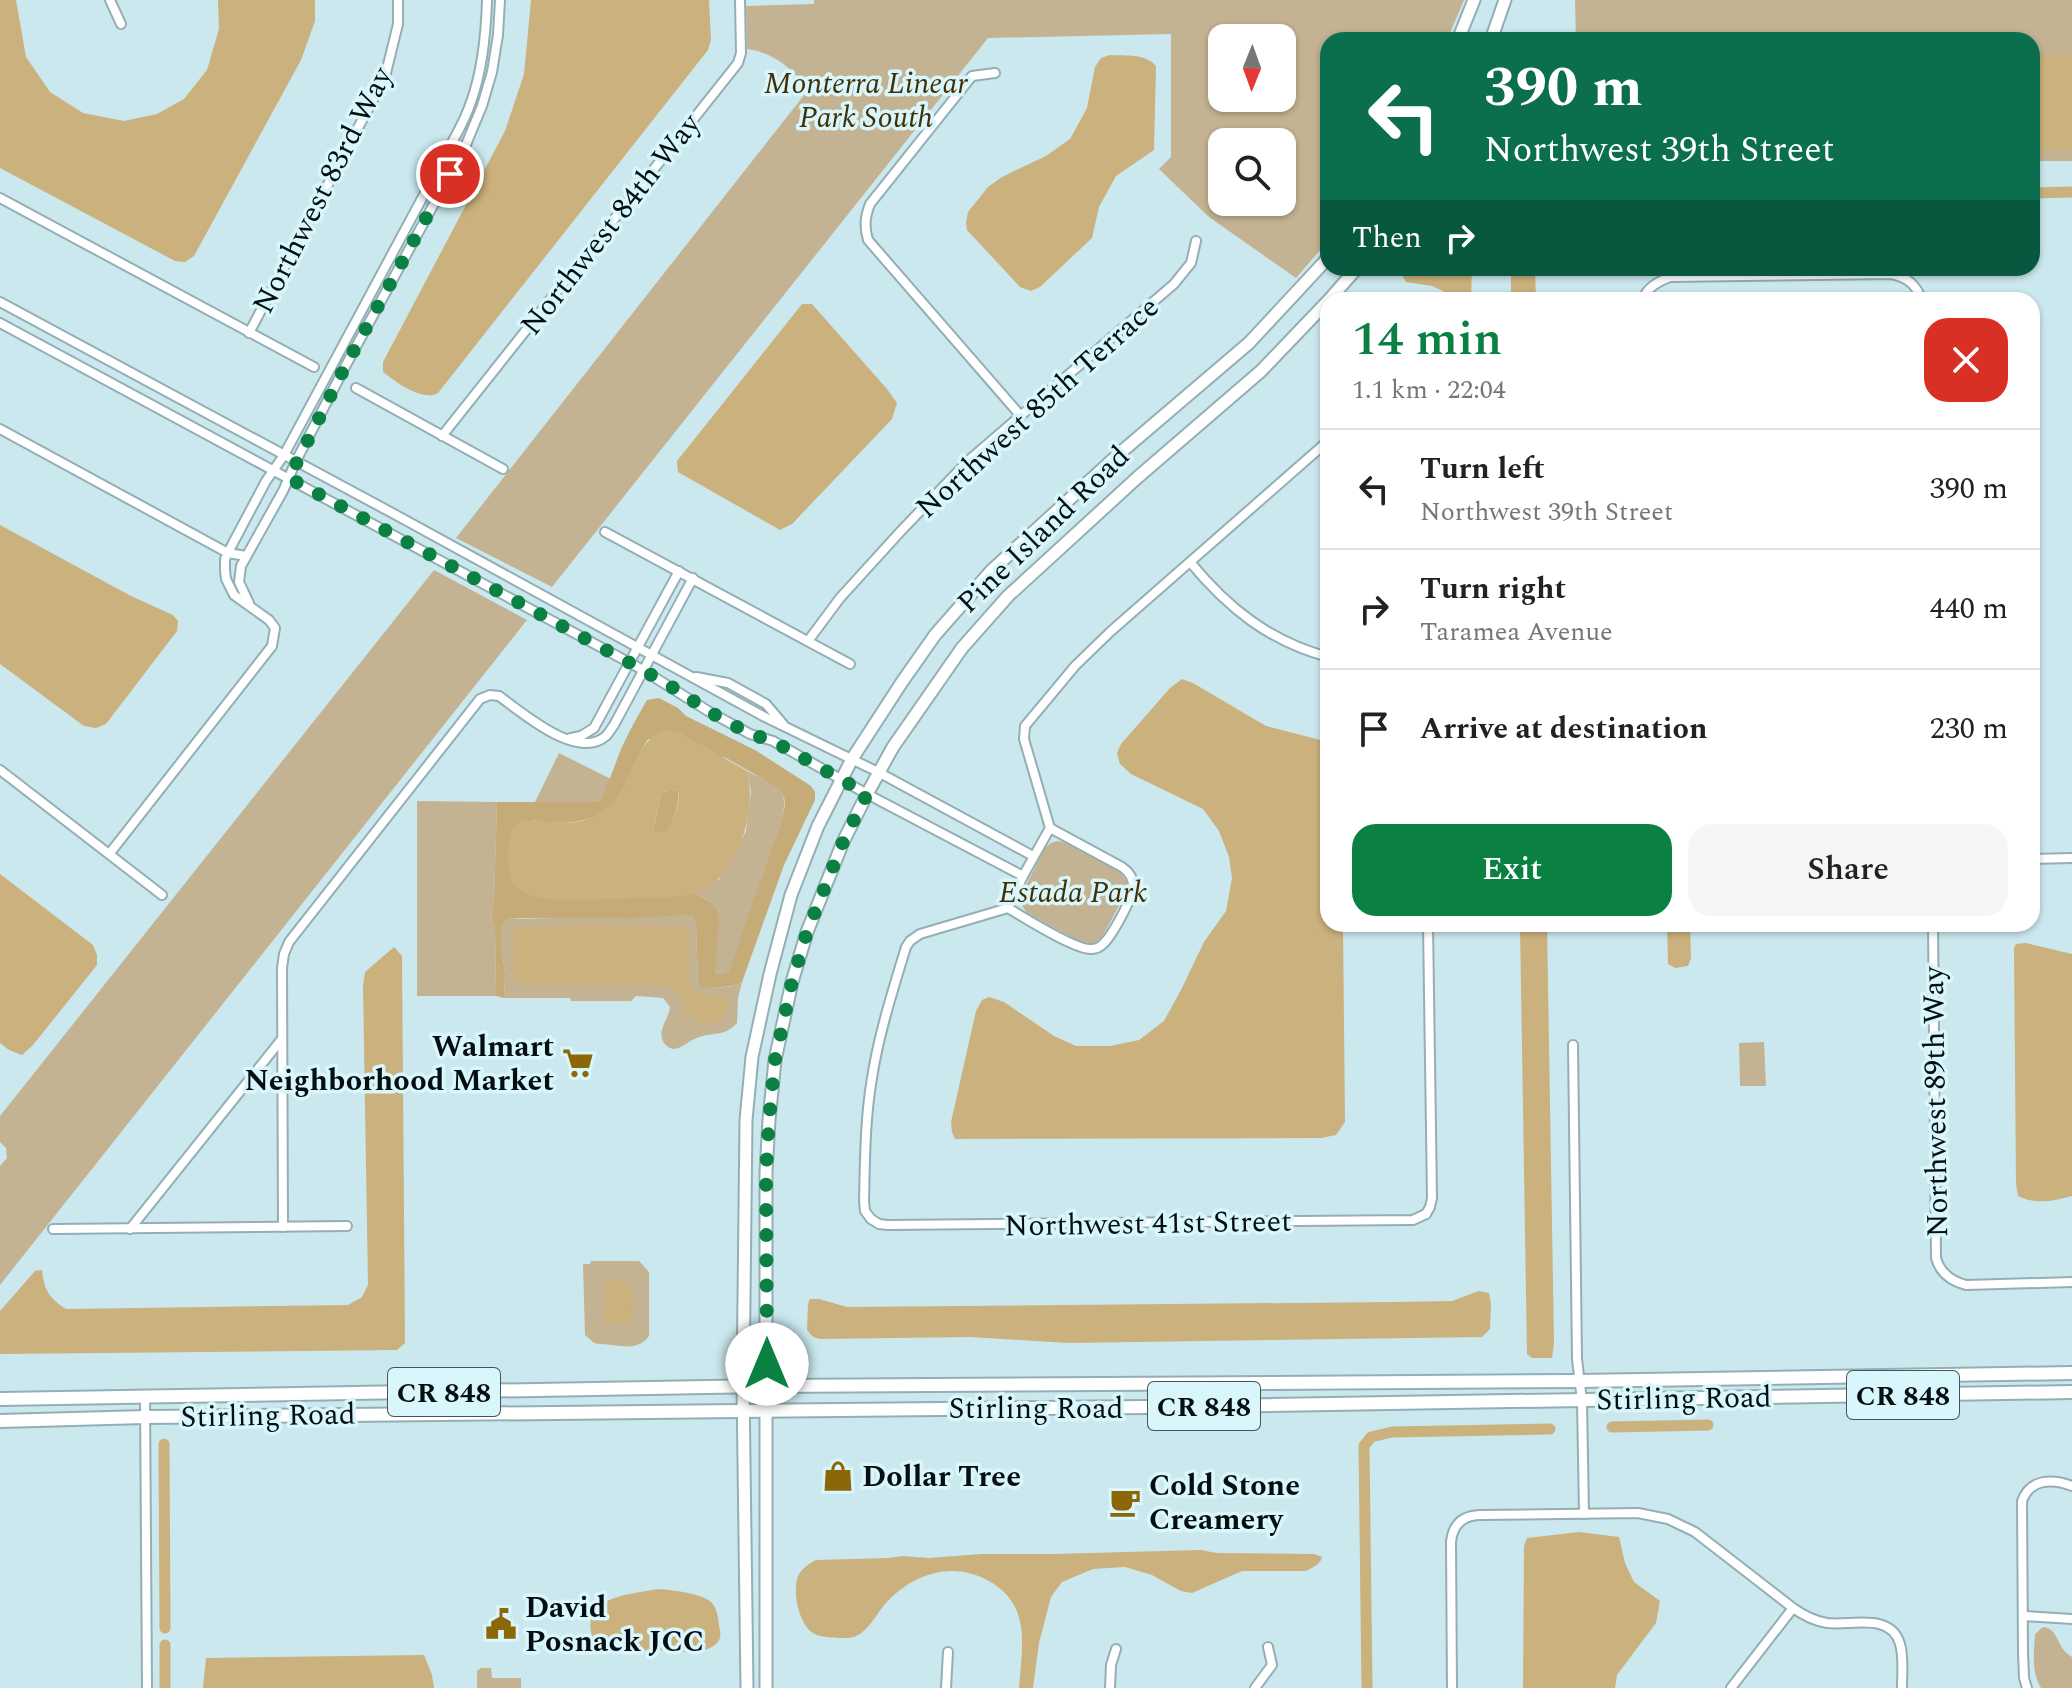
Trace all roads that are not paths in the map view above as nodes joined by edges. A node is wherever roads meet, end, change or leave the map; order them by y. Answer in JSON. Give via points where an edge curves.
{"nodes":[{"id":1,"x":110,"y":0,"type":"edge"},
{"id":2,"x":398,"y":0,"type":"edge"},
{"id":3,"x":487,"y":0,"type":"edge"},
{"id":4,"x":500,"y":0,"type":"edge"},
{"id":5,"x":740,"y":0,"type":"edge"},
{"id":6,"x":1474,"y":0,"type":"edge"},
{"id":7,"x":1505,"y":0,"type":"edge"},
{"id":8,"x":121,"y":24,"type":"dead end"},
{"id":9,"x":1461,"y":32,"type":"edge"},
{"id":10,"x":1494,"y":32,"type":"edge"},
{"id":11,"x":995,"y":73,"type":"dead end"},
{"id":12,"x":0,"y":198,"type":"edge"},
{"id":13,"x":1196,"y":241,"type":"dead end"},
{"id":14,"x":1320,"y":267,"type":"edge"},
{"id":15,"x":1350,"y":276,"type":"edge"},
{"id":16,"x":1744,"y":276,"type":"edge"},
{"id":17,"x":1900,"y":276,"type":"edge"},
{"id":18,"x":1335,"y":292,"type":"edge"},
{"id":19,"x":1647,"y":292,"type":"edge"},
{"id":20,"x":1918,"y":292,"type":"edge"},
{"id":21,"x":0,"y":302,"type":"edge"},
{"id":22,"x":1320,"y":308,"type":"edge"},
{"id":23,"x":0,"y":323,"type":"edge"},
{"id":24,"x":249,"y":333,"type":"junction"},
{"id":25,"x":314,"y":367,"type":"dead end"},
{"id":26,"x":356,"y":388,"type":"dead end"},
{"id":27,"x":1020,"y":415,"type":"junction"},
{"id":28,"x":0,"y":429,"type":"edge"},
{"id":29,"x":442,"y":436,"type":"junction"},
{"id":30,"x":1320,"y":448,"type":"edge"},
{"id":31,"x":284,"y":455,"type":"junction"},
{"id":32,"x":296,"y":461,"type":"junction"},
{"id":33,"x":503,"y":469,"type":"dead end"},
{"id":34,"x":274,"y":470,"type":"junction"},
{"id":35,"x":289,"y":478,"type":"junction"},
{"id":36,"x":605,"y":532,"type":"dead end"},
{"id":37,"x":228,"y":553,"type":"junction"},
{"id":38,"x":246,"y":556,"type":"junction"},
{"id":39,"x":1190,"y":562,"type":"junction"},
{"id":40,"x":679,"y":571,"type":"junction"},
{"id":41,"x":693,"y":578,"type":"junction"},
{"id":42,"x":252,"y":608,"type":"junction"},
{"id":43,"x":808,"y":641,"type":"junction"},
{"id":44,"x":638,"y":648,"type":"junction"},
{"id":45,"x":1320,"y":654,"type":"edge"},
{"id":46,"x":651,"y":656,"type":"junction"},
{"id":47,"x":630,"y":664,"type":"junction"},
{"id":48,"x":850,"y":664,"type":"dead end"},
{"id":49,"x":643,"y":670,"type":"junction"},
{"id":50,"x":565,"y":739,"type":"junction"},
{"id":51,"x":852,"y":759,"type":"junction"},
{"id":52,"x":0,"y":770,"type":"edge"},
{"id":53,"x":878,"y":772,"type":"junction"},
{"id":54,"x":842,"y":780,"type":"junction"},
{"id":55,"x":867,"y":794,"type":"junction"},
{"id":56,"x":1050,"y":828,"type":"junction"},
{"id":57,"x":110,"y":853,"type":"junction"},
{"id":58,"x":1033,"y":856,"type":"junction"},
{"id":59,"x":2072,"y":858,"type":"edge"},
{"id":60,"x":2040,"y":859,"type":"edge"},
{"id":61,"x":1023,"y":876,"type":"junction"},
{"id":62,"x":162,"y":895,"type":"dead end"},
{"id":63,"x":1008,"y":908,"type":"junction"},
{"id":64,"x":1428,"y":932,"type":"edge"},
{"id":65,"x":1933,"y":932,"type":"edge"},
{"id":66,"x":281,"y":1039,"type":"junction"},
{"id":67,"x":1573,"y":1045,"type":"dead end"},
{"id":68,"x":1426,"y":1214,"type":"junction"},
{"id":69,"x":1433,"y":1221,"type":"dead end"},
{"id":70,"x":347,"y":1226,"type":"dead end"},
{"id":71,"x":283,"y":1227,"type":"junction"},
{"id":72,"x":53,"y":1229,"type":"dead end"},
{"id":73,"x":130,"y":1229,"type":"junction"},
{"id":74,"x":2072,"y":1282,"type":"edge"},
{"id":75,"x":2072,"y":1373,"type":"edge"},
{"id":76,"x":1742,"y":1378,"type":"junction"},
{"id":77,"x":1579,"y":1381,"type":"junction"},
{"id":78,"x":1146,"y":1384,"type":"junction"},
{"id":79,"x":743,"y":1386,"type":"junction"},
{"id":80,"x":767,"y":1386,"type":"junction"},
{"id":81,"x":433,"y":1392,"type":"junction"},
{"id":82,"x":2072,"y":1392,"type":"edge"},
{"id":83,"x":1748,"y":1396,"type":"junction"},
{"id":84,"x":145,"y":1397,"type":"junction"},
{"id":85,"x":0,"y":1399,"type":"edge"},
{"id":86,"x":1582,"y":1401,"type":"junction"},
{"id":87,"x":1148,"y":1407,"type":"junction"},
{"id":88,"x":744,"y":1410,"type":"junction"},
{"id":89,"x":766,"y":1410,"type":"junction"},
{"id":90,"x":434,"y":1414,"type":"junction"},
{"id":91,"x":145,"y":1417,"type":"junction"},
{"id":92,"x":0,"y":1421,"type":"edge"},
{"id":93,"x":2072,"y":1486,"type":"edge"},
{"id":94,"x":1584,"y":1514,"type":"junction"},
{"id":95,"x":1793,"y":1608,"type":"junction"},
{"id":96,"x":2024,"y":1616,"type":"junction"},
{"id":97,"x":2072,"y":1619,"type":"edge"},
{"id":98,"x":1268,"y":1647,"type":"dead end"},
{"id":99,"x":1116,"y":1649,"type":"dead end"},
{"id":100,"x":948,"y":1652,"type":"dead end"},
{"id":101,"x":147,"y":1688,"type":"edge"},
{"id":102,"x":747,"y":1688,"type":"edge"},
{"id":103,"x":766,"y":1688,"type":"edge"},
{"id":104,"x":946,"y":1688,"type":"edge"},
{"id":105,"x":1110,"y":1688,"type":"edge"},
{"id":106,"x":1255,"y":1688,"type":"edge"},
{"id":107,"x":1452,"y":1688,"type":"edge"},
{"id":108,"x":1731,"y":1688,"type":"edge"},
{"id":109,"x":1902,"y":1688,"type":"edge"},
{"id":110,"x":2027,"y":1688,"type":"edge"}],
"edges":[{"from":1,"to":8,"type":"street"},
{"from":2,"to":24,"type":"street","name":"Northwest 83rd Way","via":[[385,77]]},
{"from":3,"to":31,"type":"street","via":[[480,67],[461,125]]},
{"from":4,"to":32,"type":"street","via":[[492,72],[465,147]]},
{"from":5,"to":29,"type":"street","name":"Northwest 84th Way","via":[[738,63]]},
{"from":6,"to":9,"type":"main road"},
{"from":7,"to":10,"type":"main road"},
{"from":11,"to":27,"type":"street","via":[[972,76],[870,204],[865,228],[868,240]]},
{"from":12,"to":24,"type":"street"},
{"from":13,"to":27,"type":"street","name":"Northwest 85th Terrace","via":[[1191,263],[1174,284]]},
{"from":14,"to":51,"type":"main road","name":"Pine Island Road","via":[[1249,343],[992,570],[935,635]]},
{"from":15,"to":18,"type":"main road","name":"Pine Island Road"},
{"from":16,"to":19,"type":"street","via":[[1670,277]]},
{"from":17,"to":20,"type":"street"},
{"from":21,"to":31,"type":"street"},
{"from":22,"to":53,"type":"main road","name":"Pine Island Road","via":[[1261,371],[1008,596],[962,648]]},
{"from":23,"to":34,"type":"street"},
{"from":24,"to":25,"type":"street"},
{"from":26,"to":29,"type":"street"},
{"from":27,"to":43,"type":"street","name":"Northwest 85th Terrace","via":[[900,532]]},
{"from":28,"to":37,"type":"street"},
{"from":29,"to":33,"type":"street"},
{"from":30,"to":39,"type":"street"},
{"from":31,"to":32,"type":"street"},
{"from":31,"to":34,"type":"street"},
{"from":32,"to":35,"type":"street"},
{"from":32,"to":44,"type":"street"},
{"from":34,"to":35,"type":"street"},
{"from":34,"to":37,"type":"street"},
{"from":35,"to":38,"type":"street"},
{"from":35,"to":47,"type":"street"},
{"from":36,"to":40,"type":"street"},
{"from":37,"to":38,"type":"street"},
{"from":37,"to":42,"type":"street","via":[[228,586]]},
{"from":38,"to":42,"type":"street","via":[[239,582]]},
{"from":39,"to":45,"type":"street","via":[[1213,590],[1265,631]]},
{"from":39,"to":56,"type":"street","via":[[1075,666],[1025,726],[1022,736]]},
{"from":40,"to":41,"type":"street"},
{"from":40,"to":44,"type":"street"},
{"from":41,"to":43,"type":"street"},
{"from":41,"to":46,"type":"street"},
{"from":42,"to":57,"type":"street","via":[[275,628],[272,646]]},
{"from":43,"to":48,"type":"street"},
{"from":44,"to":46,"type":"street"},
{"from":44,"to":47,"type":"street"},
{"from":46,"to":49,"type":"street"},
{"from":46,"to":51,"type":"street"},
{"from":47,"to":49,"type":"street"},
{"from":47,"to":50,"type":"street","via":[[594,728]]},
{"from":49,"to":50,"type":"street","via":[[605,737],[589,742]]},
{"from":49,"to":54,"type":"street","via":[[708,711]]},
{"from":50,"to":66,"type":"street","via":[[499,696],[480,699],[289,942],[282,968]]},
{"from":51,"to":53,"type":"street"},
{"from":51,"to":54,"type":"main road","name":"Pine Island Road"},
{"from":52,"to":57,"type":"street"},
{"from":53,"to":55,"type":"main road","name":"Pine Island Road"},
{"from":53,"to":58,"type":"street"},
{"from":54,"to":55,"type":"street"},
{"from":54,"to":79,"type":"main road","name":"Pine Island Road","via":[[791,895],[752,1057],[745,1147]]},
{"from":55,"to":61,"type":"street"},
{"from":55,"to":80,"type":"main road","name":"Pine Island Road","via":[[807,932],[775,1060],[766,1172]]},
{"from":56,"to":58,"type":"street"},
{"from":56,"to":63,"type":"street","via":[[1136,878],[1131,895],[1096,953]]},
{"from":57,"to":62,"type":"street"},
{"from":58,"to":61,"type":"street"},
{"from":59,"to":60,"type":"street"},
{"from":61,"to":63,"type":"street"},
{"from":63,"to":68,"type":"street","name":"Northwest 41st Street","via":[[920,934],[906,947],[872,1079],[865,1136],[867,1223],[1413,1220]]},
{"from":64,"to":68,"type":"street","via":[[1432,1198]]},
{"from":65,"to":74,"type":"street","name":"Northwest 89th Way","via":[[1939,1266],[1966,1285]]},
{"from":66,"to":71,"type":"street"},
{"from":66,"to":73,"type":"street"},
{"from":67,"to":77,"type":"street"},
{"from":68,"to":69,"type":"street"},
{"from":70,"to":71,"type":"street"},
{"from":71,"to":73,"type":"street"},
{"from":72,"to":73,"type":"street"},
{"from":75,"to":76,"type":"main road","name":"Stirling Road","number":"CR 848"},
{"from":76,"to":77,"type":"main road","name":"Stirling Road","number":"CR 848"},
{"from":76,"to":83,"type":"main road"},
{"from":77,"to":78,"type":"main road","name":"Stirling Road","number":"CR 848"},
{"from":77,"to":86,"type":"street"},
{"from":78,"to":80,"type":"main road","name":"Stirling Road","number":"CR 848"},
{"from":78,"to":87,"type":"main road"},
{"from":79,"to":80,"type":"main road","name":"Stirling Road","number":"CR 848"},
{"from":79,"to":81,"type":"main road","name":"Stirling Road","number":"CR 848"},
{"from":79,"to":88,"type":"main road","name":"Pine Island Road"},
{"from":80,"to":89,"type":"main road","name":"Pine Island Road"},
{"from":81,"to":84,"type":"main road","name":"Stirling Road","number":"CR 848"},
{"from":81,"to":90,"type":"main road"},
{"from":82,"to":83,"type":"main road","name":"Stirling Road","number":"CR 848"},
{"from":83,"to":86,"type":"main road","name":"Stirling Road","number":"CR 848"},
{"from":84,"to":85,"type":"main road","name":"Stirling Road","number":"CR 848"},
{"from":84,"to":91,"type":"street"},
{"from":86,"to":87,"type":"main road","name":"Stirling Road","number":"CR 848"},
{"from":86,"to":94,"type":"street"},
{"from":87,"to":89,"type":"main road","name":"Stirling Road","number":"CR 848"},
{"from":88,"to":89,"type":"main road","name":"Stirling Road","number":"CR 848"},
{"from":88,"to":90,"type":"main road","name":"Stirling Road","number":"CR 848"},
{"from":88,"to":102,"type":"main road","name":"Pine Island Road"},
{"from":89,"to":103,"type":"main road","name":"Pine Island Road"},
{"from":90,"to":91,"type":"main road","name":"Stirling Road","number":"CR 848"},
{"from":91,"to":92,"type":"main road","name":"Stirling Road","number":"CR 848"},
{"from":91,"to":101,"type":"street"},
{"from":93,"to":96,"type":"street","via":[[2042,1482],[2024,1495]]},
{"from":94,"to":95,"type":"street","via":[[1638,1513],[1681,1524]]},
{"from":94,"to":107,"type":"street","via":[[1472,1515],[1454,1529]]},
{"from":95,"to":108,"type":"street"},
{"from":95,"to":109,"type":"street","via":[[1817,1621],[1888,1628],[1899,1639]]},
{"from":96,"to":97,"type":"street"},
{"from":96,"to":110,"type":"street"},
{"from":98,"to":106,"type":"street","via":[[1272,1665]]},
{"from":99,"to":105,"type":"street"},
{"from":100,"to":104,"type":"street"}]}
